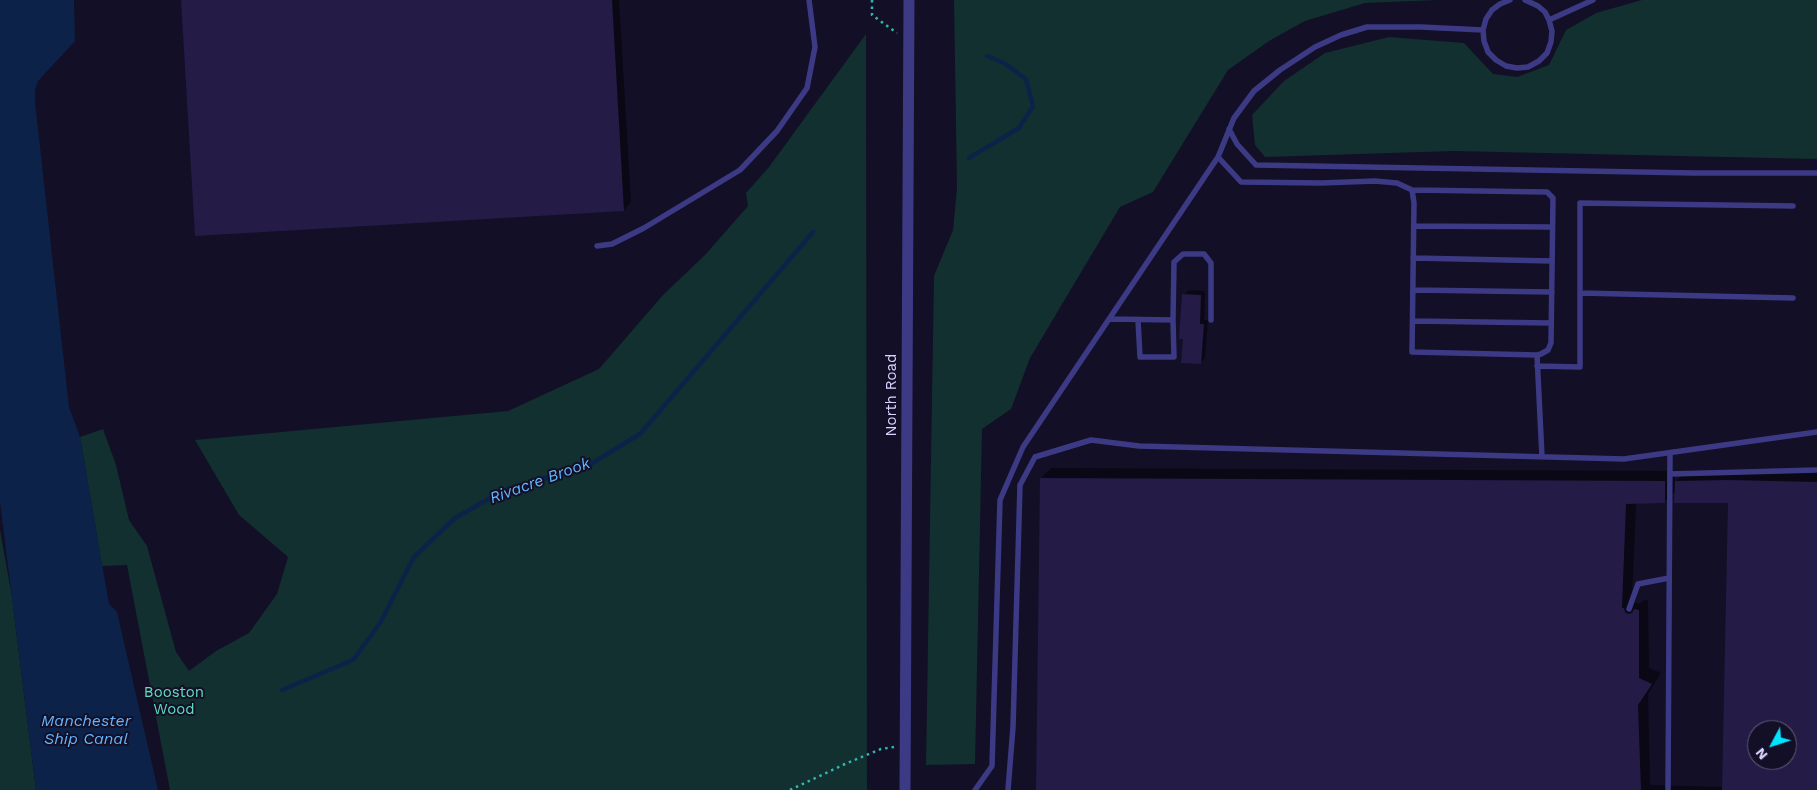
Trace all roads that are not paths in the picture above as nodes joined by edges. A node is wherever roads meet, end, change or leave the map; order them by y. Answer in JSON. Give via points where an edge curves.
{"nodes":[{"id":1,"x":809,"y":0,"type":"edge"},
{"id":2,"x":909,"y":0,"type":"edge"},
{"id":3,"x":1510,"y":0,"type":"edge"},
{"id":4,"x":1525,"y":0,"type":"edge"},
{"id":5,"x":1593,"y":0,"type":"edge"},
{"id":6,"x":1549,"y":20,"type":"junction"},
{"id":7,"x":1483,"y":30,"type":"junction"},
{"id":8,"x":1229,"y":130,"type":"junction"},
{"id":9,"x":1218,"y":157,"type":"junction"},
{"id":10,"x":1817,"y":173,"type":"edge"},
{"id":11,"x":1412,"y":190,"type":"junction"},
{"id":12,"x":1793,"y":206,"type":"dead end"},
{"id":13,"x":1414,"y":226,"type":"junction"},
{"id":14,"x":1552,"y":227,"type":"junction"},
{"id":15,"x":597,"y":246,"type":"dead end"},
{"id":16,"x":1413,"y":258,"type":"junction"},
{"id":17,"x":1552,"y":261,"type":"junction"},
{"id":18,"x":1413,"y":290,"type":"junction"},
{"id":19,"x":1552,"y":292,"type":"junction"},
{"id":20,"x":1580,"y":293,"type":"junction"},
{"id":21,"x":1793,"y":298,"type":"dead end"},
{"id":22,"x":1110,"y":318,"type":"junction"},
{"id":23,"x":1138,"y":320,"type":"junction"},
{"id":24,"x":1173,"y":320,"type":"junction"},
{"id":25,"x":1211,"y":320,"type":"dead end"},
{"id":26,"x":1413,"y":321,"type":"junction"},
{"id":27,"x":1551,"y":322,"type":"junction"},
{"id":28,"x":1537,"y":356,"type":"junction"},
{"id":29,"x":1537,"y":366,"type":"junction"},
{"id":30,"x":1817,"y":432,"type":"edge"},
{"id":31,"x":1670,"y":453,"type":"junction"},
{"id":32,"x":1542,"y":457,"type":"junction"},
{"id":33,"x":1817,"y":470,"type":"edge"},
{"id":34,"x":1670,"y":474,"type":"junction"},
{"id":35,"x":1669,"y":578,"type":"junction"},
{"id":36,"x":1629,"y":609,"type":"dead end"},
{"id":37,"x":905,"y":790,"type":"edge"},
{"id":38,"x":975,"y":790,"type":"edge"},
{"id":39,"x":1008,"y":790,"type":"edge"},
{"id":40,"x":1668,"y":790,"type":"edge"}],
"edges":[{"from":1,"to":15,"type":"lane","via":[[815,46],[807,88],[777,131],[740,170],[628,236],[612,244]]},
{"from":2,"to":37,"type":"street","name":"North Road"},
{"from":3,"to":7,"type":"lane","via":[[1492,10]]},
{"from":4,"to":6,"type":"lane","via":[[1538,6]]},
{"from":5,"to":6,"type":"lane"},
{"from":6,"to":7,"type":"lane","via":[[1552,31],[1546,53],[1534,64],[1517,68],[1506,66],[1488,52]]},
{"from":7,"to":8,"type":"lane","via":[[1366,27],[1341,35],[1280,70],[1254,91]]},
{"from":8,"to":9,"type":"lane"},
{"from":8,"to":10,"type":"lane","via":[[1256,165]]},
{"from":9,"to":11,"type":"lane","via":[[1241,182],[1375,181],[1397,183]]},
{"from":9,"to":22,"type":"lane"},
{"from":11,"to":13,"type":"lane"},
{"from":11,"to":14,"type":"lane","via":[[1547,192],[1553,198]]},
{"from":12,"to":20,"type":"lane","via":[[1580,203]]},
{"from":13,"to":14,"type":"lane"},
{"from":13,"to":16,"type":"lane"},
{"from":14,"to":17,"type":"lane"},
{"from":16,"to":17,"type":"lane"},
{"from":16,"to":18,"type":"lane"},
{"from":17,"to":19,"type":"lane"},
{"from":18,"to":19,"type":"lane"},
{"from":18,"to":26,"type":"lane"},
{"from":19,"to":27,"type":"lane"},
{"from":20,"to":21,"type":"lane"},
{"from":20,"to":29,"type":"lane","via":[[1580,367]]},
{"from":22,"to":23,"type":"lane"},
{"from":22,"to":38,"type":"lane","via":[[1023,447],[1000,500],[992,766]]},
{"from":23,"to":24,"type":"lane"},
{"from":23,"to":24,"type":"lane","via":[[1140,357],[1174,357]]},
{"from":24,"to":25,"type":"lane","via":[[1174,262],[1183,254],[1204,254],[1211,264]]},
{"from":26,"to":27,"type":"lane"},
{"from":26,"to":28,"type":"lane","via":[[1412,352]]},
{"from":27,"to":28,"type":"lane","via":[[1551,343],[1548,350]]},
{"from":28,"to":29,"type":"lane"},
{"from":29,"to":32,"type":"lane"},
{"from":30,"to":31,"type":"lane"},
{"from":31,"to":32,"type":"lane","via":[[1624,459]]},
{"from":31,"to":34,"type":"lane"},
{"from":32,"to":39,"type":"lane","via":[[1138,446],[1091,440],[1036,457],[1020,486],[1013,727]]},
{"from":33,"to":34,"type":"lane"},
{"from":34,"to":35,"type":"lane"},
{"from":35,"to":36,"type":"lane","via":[[1638,584]]},
{"from":35,"to":40,"type":"lane"}]}
